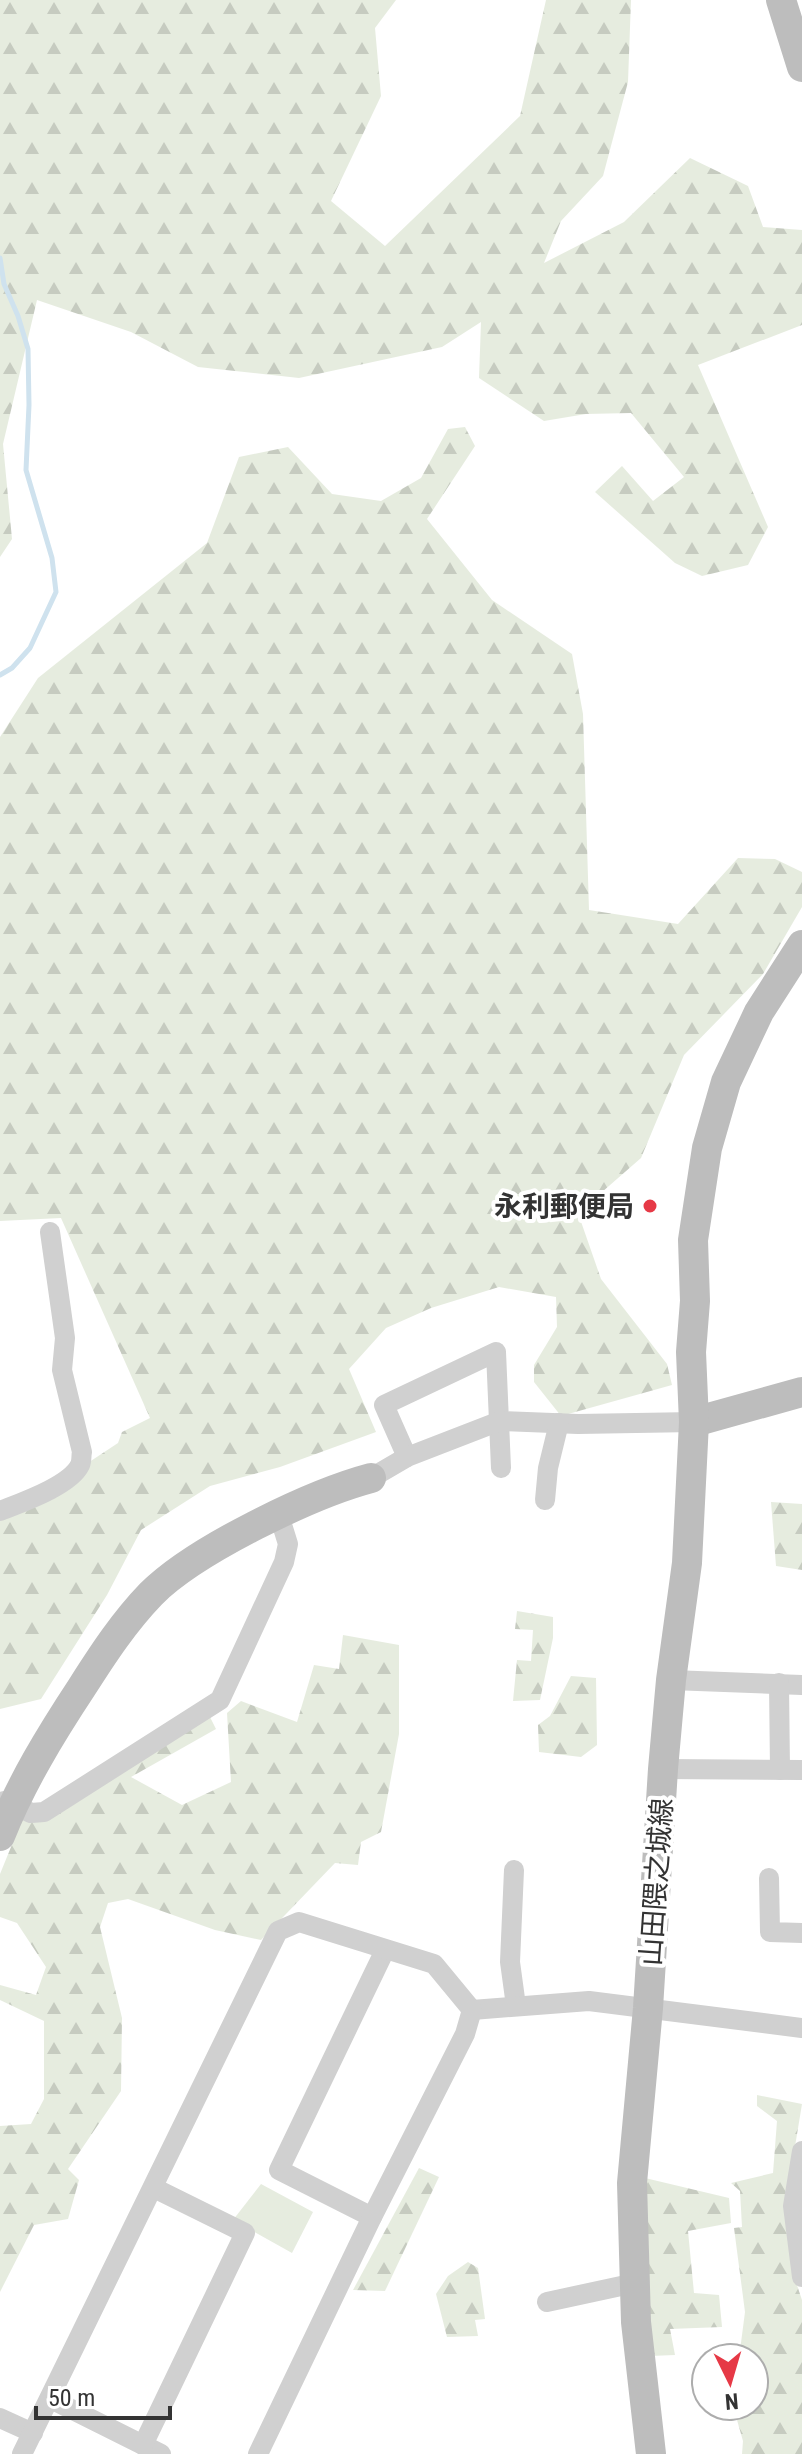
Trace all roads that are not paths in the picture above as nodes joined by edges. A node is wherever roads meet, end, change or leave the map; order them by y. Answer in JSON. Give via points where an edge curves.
{"nodes":[{"id":1,"x":781,"y":0,"type":"edge"},
{"id":2,"x":802,"y":67,"type":"edge"},
{"id":3,"x":802,"y":945,"type":"edge"},
{"id":4,"x":50,"y":1232,"type":"dead end"},
{"id":5,"x":802,"y":1392,"type":"edge"},
{"id":6,"x":500,"y":1421,"type":"junction"},
{"id":7,"x":694,"y":1422,"type":"junction"},
{"id":8,"x":559,"y":1423,"type":"junction"},
{"id":9,"x":407,"y":1457,"type":"junction"},
{"id":10,"x":501,"y":1468,"type":"dead end"},
{"id":11,"x":371,"y":1478,"type":"joint"},
{"id":12,"x":545,"y":1500,"type":"dead end"},
{"id":13,"x":0,"y":1511,"type":"edge"},
{"id":14,"x":279,"y":1515,"type":"junction"},
{"id":15,"x":671,"y":1680,"type":"junction"},
{"id":16,"x":779,"y":1683,"type":"junction"},
{"id":17,"x":802,"y":1685,"type":"edge"},
{"id":18,"x":663,"y":1769,"type":"junction"},
{"id":19,"x":780,"y":1770,"type":"junction"},
{"id":20,"x":802,"y":1770,"type":"edge"},
{"id":21,"x":6,"y":1802,"type":"edge"},
{"id":22,"x":0,"y":1836,"type":"edge"},
{"id":23,"x":514,"y":1870,"type":"dead end"},
{"id":24,"x":769,"y":1878,"type":"dead end"},
{"id":25,"x":802,"y":1933,"type":"edge"},
{"id":26,"x":385,"y":1950,"type":"junction"},
{"id":27,"x":516,"y":2006,"type":"junction"},
{"id":28,"x":648,"y":2008,"type":"junction"},
{"id":29,"x":472,"y":2010,"type":"junction"},
{"id":30,"x":802,"y":2028,"type":"edge"},
{"id":31,"x":802,"y":2151,"type":"edge"},
{"id":32,"x":154,"y":2188,"type":"junction"},
{"id":33,"x":372,"y":2217,"type":"junction"},
{"id":34,"x":802,"y":2277,"type":"edge"},
{"id":35,"x":635,"y":2283,"type":"junction"},
{"id":36,"x":547,"y":2302,"type":"dead end"},
{"id":37,"x":51,"y":2399,"type":"junction"},
{"id":38,"x":0,"y":2418,"type":"edge"},
{"id":39,"x":33,"y":2433,"type":"junction"},
{"id":40,"x":143,"y":2445,"type":"junction"},
{"id":41,"x":22,"y":2454,"type":"edge"},
{"id":42,"x":161,"y":2454,"type":"edge"},
{"id":43,"x":258,"y":2454,"type":"edge"},
{"id":44,"x":651,"y":2454,"type":"edge"}],
"edges":[{"from":1,"to":2,"type":"main road"},
{"from":3,"to":7,"type":"main road","name":"山田隈之城線","via":[[759,1012],[726,1082],[707,1148],[693,1240]]},
{"from":4,"to":13,"type":"street","via":[[65,1338],[62,1370],[82,1452],[80,1465],[36,1497]]},
{"from":5,"to":7,"type":"main road"},
{"from":6,"to":8,"type":"street"},
{"from":6,"to":9,"type":"street"},
{"from":6,"to":9,"type":"street","via":[[496,1352],[384,1405]]},
{"from":6,"to":10,"type":"street"},
{"from":7,"to":8,"type":"street"},
{"from":7,"to":15,"type":"main road","name":"山田隈之城線","via":[[687,1563]]},
{"from":8,"to":12,"type":"street"},
{"from":9,"to":11,"type":"street"},
{"from":11,"to":14,"type":"main road"},
{"from":14,"to":21,"type":"main road","via":[[192,1561],[152,1593],[117,1634]]},
{"from":14,"to":21,"type":"street","via":[[288,1544],[284,1562],[220,1700],[44,1812],[31,1813]]},
{"from":15,"to":16,"type":"street"},
{"from":15,"to":18,"type":"main road","name":"山田隈之城線"},
{"from":16,"to":17,"type":"street"},
{"from":16,"to":19,"type":"street"},
{"from":18,"to":19,"type":"street"},
{"from":18,"to":28,"type":"main road","name":"山田隈之城線"},
{"from":19,"to":20,"type":"street"},
{"from":21,"to":22,"type":"main road"},
{"from":23,"to":27,"type":"street","via":[[510,1962]]},
{"from":24,"to":25,"type":"street","via":[[770,1932]]},
{"from":26,"to":29,"type":"street","via":[[434,1964]]},
{"from":26,"to":32,"type":"street","via":[[299,1922],[278,1931]]},
{"from":26,"to":33,"type":"street","via":[[279,2170]]},
{"from":27,"to":28,"type":"street","via":[[589,2001]]},
{"from":27,"to":29,"type":"street"},
{"from":28,"to":30,"type":"street"},
{"from":28,"to":35,"type":"main road","name":"山田隈之城線","via":[[632,2183]]},
{"from":29,"to":33,"type":"street","via":[[465,2034]]},
{"from":31,"to":34,"type":"street","via":[[793,2206]]},
{"from":32,"to":37,"type":"street"},
{"from":32,"to":40,"type":"street","via":[[245,2233]]},
{"from":33,"to":43,"type":"street"},
{"from":35,"to":36,"type":"street"},
{"from":35,"to":44,"type":"main road","name":"山田隈之城線"},
{"from":37,"to":39,"type":"street"},
{"from":37,"to":40,"type":"street"},
{"from":38,"to":39,"type":"street"},
{"from":39,"to":41,"type":"street"},
{"from":40,"to":42,"type":"street"}]}
